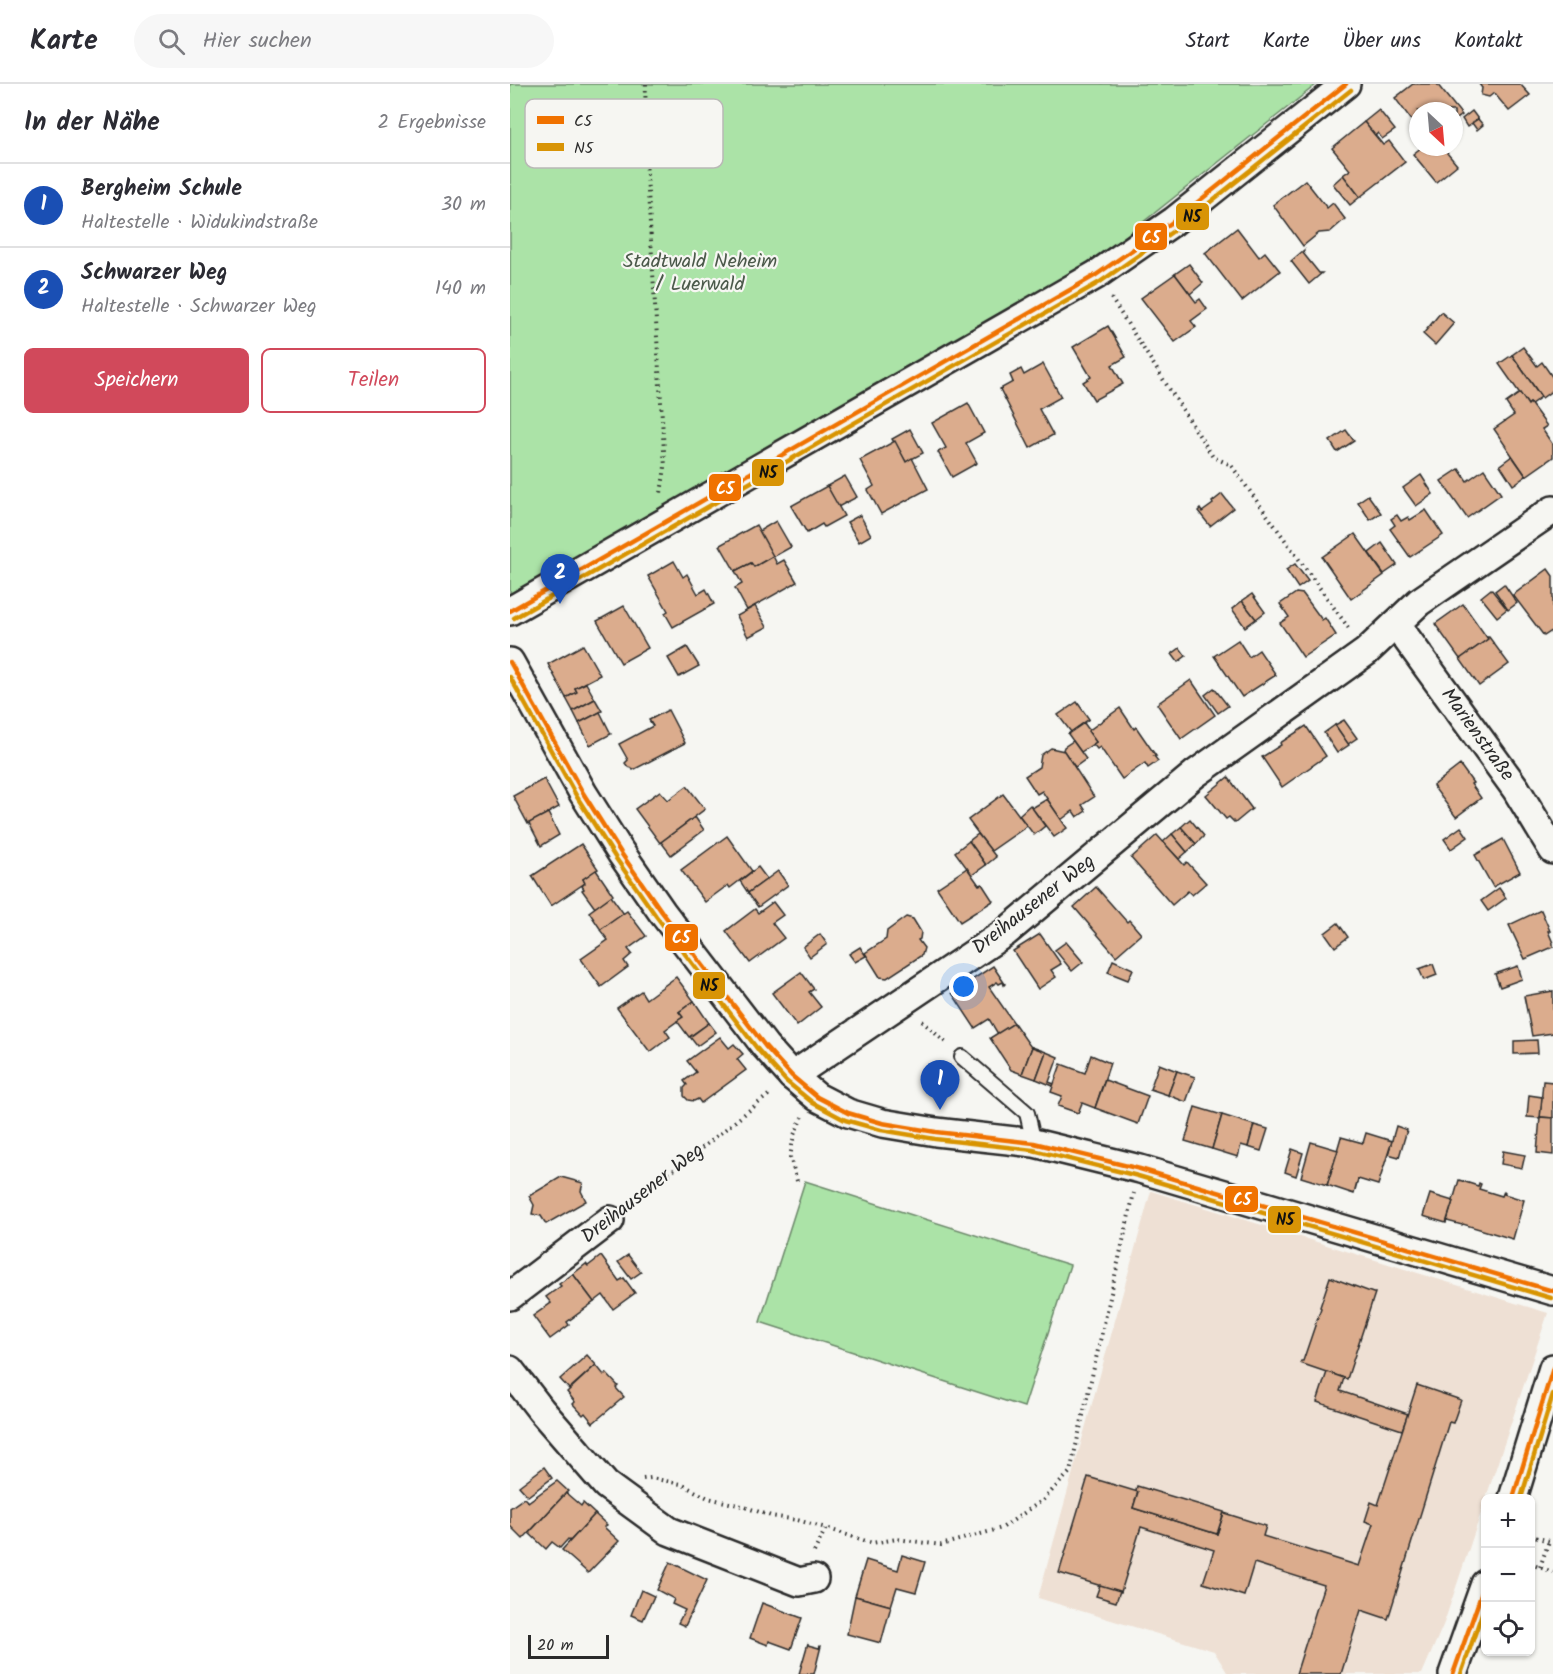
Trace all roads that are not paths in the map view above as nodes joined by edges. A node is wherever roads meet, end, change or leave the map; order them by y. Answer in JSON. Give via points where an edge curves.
{"nodes":[{"id":1,"x":1346,"y":84,"type":"edge"},
{"id":2,"x":1553,"y":510,"type":"edge"},
{"id":3,"x":510,"y":611,"type":"edge"},
{"id":4,"x":1396,"y":624,"type":"junction"},
{"id":5,"x":510,"y":662,"type":"edge"},
{"id":6,"x":1553,"y":850,"type":"edge"},
{"id":7,"x":962,"y":1057,"type":"road end"},
{"id":8,"x":792,"y":1076,"type":"junction"},
{"id":9,"x":1034,"y":1143,"type":"junction"},
{"id":10,"x":610,"y":1220,"type":"road end"},
{"id":11,"x":1553,"y":1291,"type":"edge"},
{"id":12,"x":510,"y":1296,"type":"edge"},
{"id":13,"x":1553,"y":1368,"type":"edge"},
{"id":14,"x":510,"y":1370,"type":"edge"},
{"id":15,"x":1514,"y":1494,"type":"edge"},
{"id":16,"x":806,"y":1581,"type":"road end"},
{"id":17,"x":1481,"y":1595,"type":"edge"},
{"id":18,"x":1453,"y":1674,"type":"edge"}],
"edges":[{"from":1,"to":3,"type":"street","via":[[1174,221],[1096,274]]},
{"from":2,"to":4,"type":"street","name":"Dreihausener Weg","via":[[1419,602]]},
{"from":4,"to":6,"type":"street","name":"Marienstraße","via":[[1516,789]]},
{"from":4,"to":8,"type":"street","name":"Dreihausener Weg","via":[[1366,652],[1195,774],[1006,932]]},
{"from":5,"to":8,"type":"street","via":[[621,854],[765,1046]]},
{"from":7,"to":9,"type":"lane","via":[[1027,1113]]},
{"from":8,"to":9,"type":"street","via":[[817,1097],[848,1113],[882,1123]]},
{"from":9,"to":11,"type":"street","via":[[1140,1169]]},
{"from":10,"to":12,"type":"street","name":"Dreihausener Weg"},
{"from":13,"to":15,"type":"street"},
{"from":14,"to":16,"type":"street","via":[[606,1485],[669,1532]]},
{"from":17,"to":18,"type":"street"}]}
